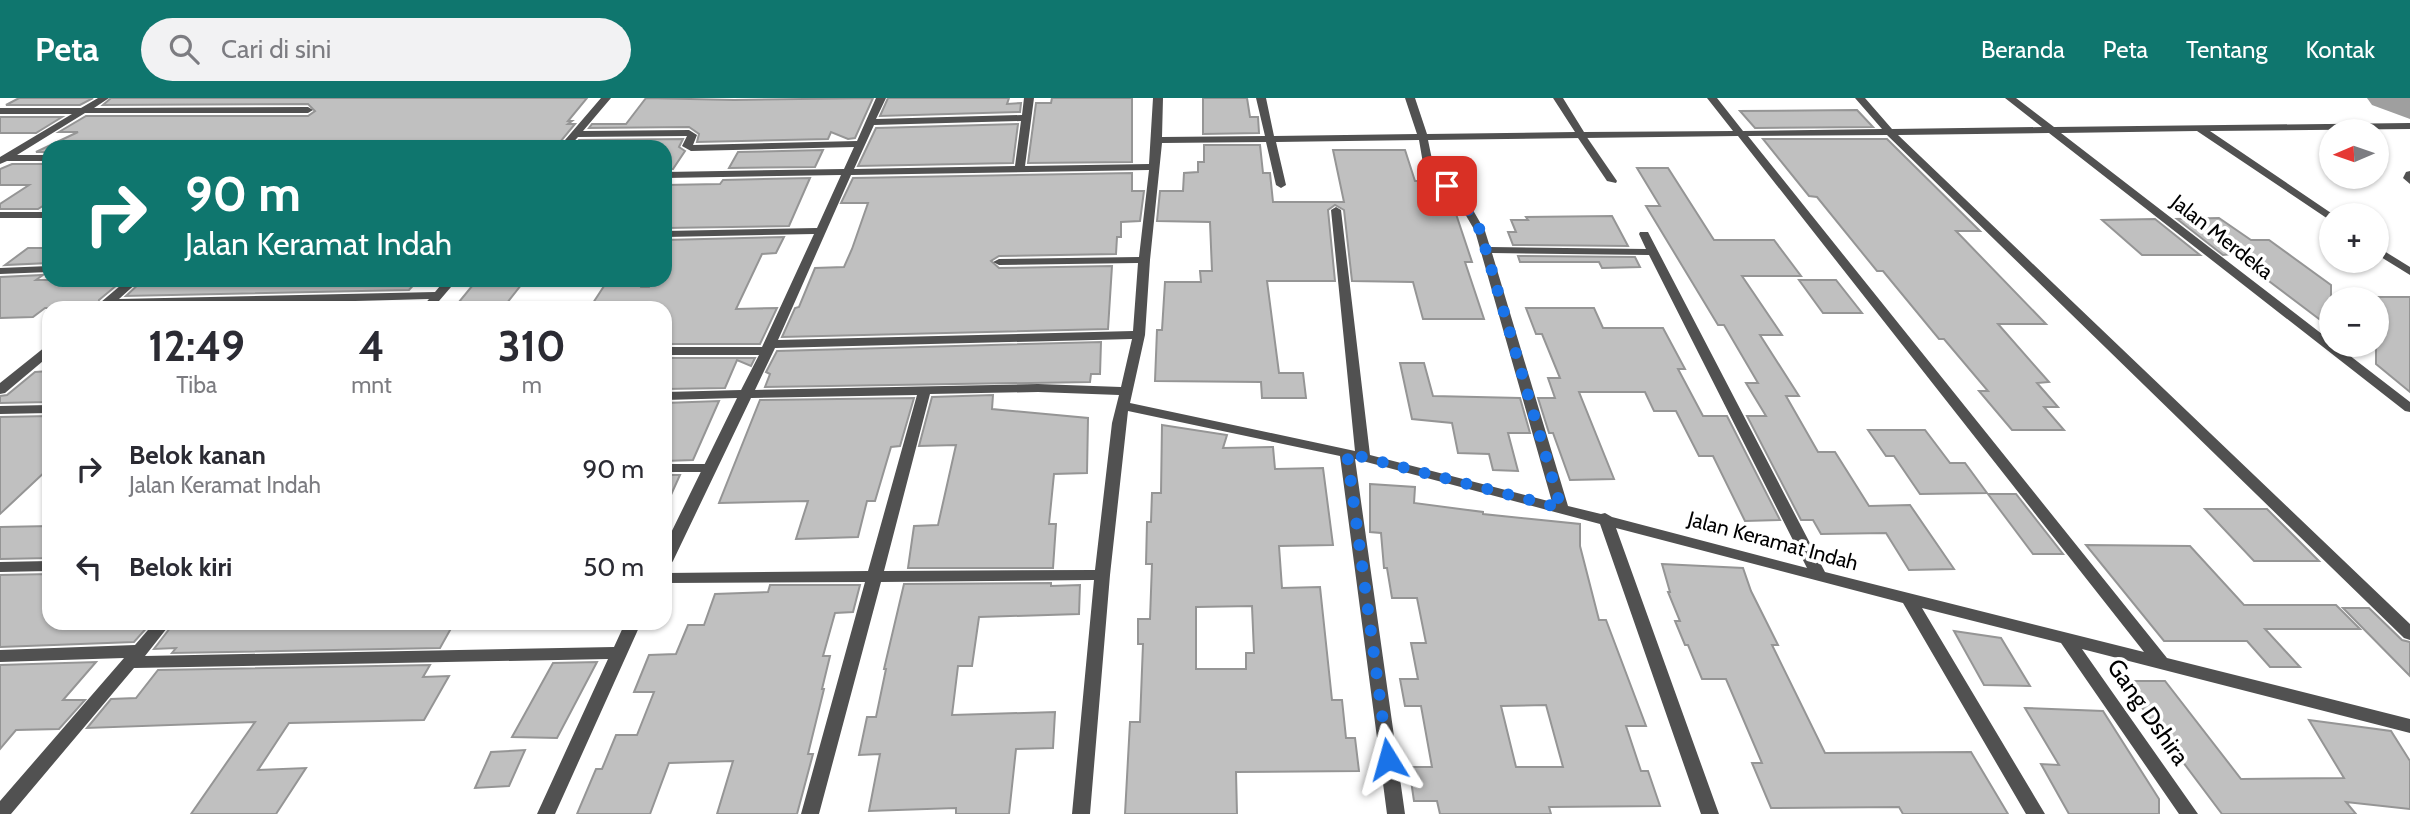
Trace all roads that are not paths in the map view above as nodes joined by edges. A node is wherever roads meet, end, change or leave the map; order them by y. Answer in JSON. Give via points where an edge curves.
{"nodes":[{"id":1,"x":104,"y":98,"type":"edge"},
{"id":2,"x":606,"y":98,"type":"edge"},
{"id":3,"x":881,"y":98,"type":"edge"},
{"id":4,"x":1029,"y":98,"type":"edge"},
{"id":5,"x":1158,"y":98,"type":"edge"},
{"id":6,"x":1261,"y":98,"type":"edge"},
{"id":7,"x":1410,"y":98,"type":"edge"},
{"id":8,"x":1558,"y":98,"type":"edge"},
{"id":9,"x":1712,"y":98,"type":"edge"},
{"id":10,"x":1860,"y":98,"type":"edge"},
{"id":11,"x":2010,"y":98,"type":"edge"},
{"id":12,"x":83,"y":110,"type":"junction"},
{"id":13,"x":308,"y":110,"type":"dead end"},
{"id":14,"x":0,"y":111,"type":"edge"},
{"id":15,"x":1027,"y":118,"type":"junction"},
{"id":16,"x":870,"y":122,"type":"junction"},
{"id":17,"x":2410,"y":126,"type":"edge"},
{"id":18,"x":2199,"y":128,"type":"junction"},
{"id":19,"x":2054,"y":131,"type":"junction"},
{"id":20,"x":1890,"y":132,"type":"junction"},
{"id":21,"x":575,"y":134,"type":"junction"},
{"id":22,"x":1740,"y":134,"type":"junction"},
{"id":23,"x":1581,"y":135,"type":"junction"},
{"id":24,"x":1423,"y":136,"type":"junction"},
{"id":25,"x":1270,"y":138,"type":"junction"},
{"id":26,"x":570,"y":140,"type":"edge"},
{"id":27,"x":1157,"y":141,"type":"junction"},
{"id":28,"x":860,"y":144,"type":"junction"},
{"id":29,"x":42,"y":158,"type":"edge"},
{"id":30,"x":1,"y":159,"type":"edge"},
{"id":31,"x":1155,"y":167,"type":"junction"},
{"id":32,"x":1019,"y":170,"type":"junction"},
{"id":33,"x":847,"y":174,"type":"junction"},
{"id":34,"x":2410,"y":174,"type":"edge"},
{"id":35,"x":672,"y":175,"type":"edge"},
{"id":36,"x":1612,"y":181,"type":"dead end"},
{"id":37,"x":2410,"y":181,"type":"edge"},
{"id":38,"x":1281,"y":185,"type":"dead end"},
{"id":39,"x":1336,"y":210,"type":"dead end"},
{"id":40,"x":2319,"y":210,"type":"edge"},
{"id":41,"x":0,"y":215,"type":"edge"},
{"id":42,"x":42,"y":215,"type":"edge"},
{"id":43,"x":821,"y":231,"type":"junction"},
{"id":44,"x":672,"y":234,"type":"edge"},
{"id":45,"x":1644,"y":234,"type":"dead end"},
{"id":46,"x":1485,"y":250,"type":"junction"},
{"id":47,"x":1653,"y":252,"type":"junction"},
{"id":48,"x":2389,"y":258,"type":"edge"},
{"id":49,"x":1144,"y":260,"type":"junction"},
{"id":50,"x":999,"y":262,"type":"dead end"},
{"id":51,"x":42,"y":269,"type":"edge"},
{"id":52,"x":0,"y":271,"type":"edge"},
{"id":53,"x":2410,"y":272,"type":"edge"},
{"id":54,"x":126,"y":287,"type":"edge"},
{"id":55,"x":445,"y":287,"type":"edge"},
{"id":56,"x":438,"y":295,"type":"junction"},
{"id":57,"x":110,"y":301,"type":"edge"},
{"id":58,"x":256,"y":301,"type":"edge"},
{"id":59,"x":433,"y":301,"type":"edge"},
{"id":60,"x":1139,"y":335,"type":"junction"},
{"id":61,"x":769,"y":347,"type":"junction"},
{"id":62,"x":672,"y":351,"type":"edge"},
{"id":63,"x":42,"y":356,"type":"edge"},
{"id":64,"x":0,"y":390,"type":"edge"},
{"id":65,"x":925,"y":390,"type":"junction"},
{"id":66,"x":746,"y":395,"type":"junction"},
{"id":67,"x":672,"y":396,"type":"edge"},
{"id":68,"x":1126,"y":399,"type":"junction"},
{"id":69,"x":2410,"y":408,"type":"edge"},
{"id":70,"x":42,"y":409,"type":"edge"},
{"id":71,"x":0,"y":410,"type":"edge"},
{"id":72,"x":1355,"y":455,"type":"junction"},
{"id":73,"x":672,"y":468,"type":"edge"},
{"id":74,"x":710,"y":468,"type":"junction"},
{"id":75,"x":1561,"y":508,"type":"junction"},
{"id":76,"x":1605,"y":518,"type":"junction"},
{"id":77,"x":672,"y":547,"type":"edge"},
{"id":78,"x":42,"y":566,"type":"edge"},
{"id":79,"x":0,"y":567,"type":"edge"},
{"id":80,"x":1102,"y":575,"type":"junction"},
{"id":81,"x":873,"y":576,"type":"junction"},
{"id":82,"x":1819,"y":576,"type":"junction"},
{"id":83,"x":672,"y":578,"type":"edge"},
{"id":84,"x":1908,"y":597,"type":"junction"},
{"id":85,"x":157,"y":630,"type":"edge"},
{"id":86,"x":629,"y":630,"type":"edge"},
{"id":87,"x":2410,"y":634,"type":"edge"},
{"id":88,"x":2066,"y":638,"type":"junction"},
{"id":89,"x":617,"y":653,"type":"junction"},
{"id":90,"x":0,"y":656,"type":"edge"},
{"id":91,"x":135,"y":657,"type":"junction"},
{"id":92,"x":2161,"y":662,"type":"junction"},
{"id":93,"x":2410,"y":726,"type":"edge"},
{"id":94,"x":0,"y":814,"type":"edge"},
{"id":95,"x":545,"y":814,"type":"edge"},
{"id":96,"x":810,"y":814,"type":"edge"},
{"id":97,"x":1081,"y":814,"type":"edge"},
{"id":98,"x":1396,"y":814,"type":"edge"},
{"id":99,"x":1710,"y":814,"type":"edge"},
{"id":100,"x":2036,"y":814,"type":"edge"},
{"id":101,"x":2189,"y":814,"type":"edge"}],
"edges":[{"from":1,"to":12,"type":"street"},
{"from":2,"to":21,"type":"street"},
{"from":3,"to":16,"type":"street"},
{"from":4,"to":15,"type":"street"},
{"from":5,"to":27,"type":"street"},
{"from":6,"to":25,"type":"street"},
{"from":7,"to":24,"type":"street"},
{"from":8,"to":23,"type":"street"},
{"from":9,"to":22,"type":"street"},
{"from":10,"to":20,"type":"street"},
{"from":11,"to":19,"type":"street","name":"Jalan Merdeka"},
{"from":12,"to":13,"type":"street"},
{"from":12,"to":14,"type":"street"},
{"from":12,"to":30,"type":"street"},
{"from":15,"to":16,"type":"street"},
{"from":15,"to":32,"type":"street"},
{"from":16,"to":28,"type":"street"},
{"from":17,"to":18,"type":"street"},
{"from":18,"to":19,"type":"street"},
{"from":18,"to":40,"type":"street"},
{"from":19,"to":20,"type":"street"},
{"from":19,"to":69,"type":"street","name":"Jalan Merdeka"},
{"from":20,"to":22,"type":"street"},
{"from":20,"to":87,"type":"street"},
{"from":21,"to":26,"type":"street"},
{"from":21,"to":28,"type":"street","via":[[689,133],[687,146],[691,148]]},
{"from":22,"to":23,"type":"street"},
{"from":22,"to":92,"type":"street"},
{"from":23,"to":24,"type":"street"},
{"from":23,"to":36,"type":"street"},
{"from":24,"to":25,"type":"street"},
{"from":24,"to":46,"type":"street","via":[[1430,175],[1458,193],[1471,211]]},
{"from":25,"to":27,"type":"street"},
{"from":25,"to":38,"type":"street"},
{"from":27,"to":31,"type":"street"},
{"from":28,"to":33,"type":"street"},
{"from":29,"to":30,"type":"street"},
{"from":31,"to":32,"type":"street"},
{"from":31,"to":49,"type":"street"},
{"from":32,"to":33,"type":"street"},
{"from":33,"to":35,"type":"street"},
{"from":33,"to":43,"type":"street"},
{"from":34,"to":37,"type":"street"},
{"from":39,"to":72,"type":"street"},
{"from":41,"to":42,"type":"street"},
{"from":43,"to":44,"type":"street"},
{"from":43,"to":61,"type":"street"},
{"from":45,"to":47,"type":"street"},
{"from":46,"to":47,"type":"street"},
{"from":46,"to":75,"type":"street"},
{"from":47,"to":82,"type":"street"},
{"from":48,"to":53,"type":"street"},
{"from":49,"to":50,"type":"street"},
{"from":49,"to":60,"type":"street"},
{"from":51,"to":52,"type":"street"},
{"from":54,"to":57,"type":"street"},
{"from":55,"to":56,"type":"street"},
{"from":56,"to":58,"type":"street"},
{"from":56,"to":59,"type":"street"},
{"from":60,"to":61,"type":"street"},
{"from":60,"to":68,"type":"street"},
{"from":61,"to":62,"type":"street"},
{"from":61,"to":66,"type":"street"},
{"from":63,"to":64,"type":"street"},
{"from":65,"to":66,"type":"street","name":"Jalan Keramat Indah"},
{"from":65,"to":68,"type":"street","name":"Jalan Keramat Indah","via":[[1038,388]]},
{"from":65,"to":81,"type":"street"},
{"from":66,"to":67,"type":"street","name":"Jalan Keramat Indah"},
{"from":66,"to":74,"type":"street"},
{"from":68,"to":72,"type":"street","name":"Jalan Keramat Indah"},
{"from":68,"to":80,"type":"street"},
{"from":70,"to":71,"type":"street"},
{"from":72,"to":75,"type":"street","name":"Jalan Keramat Indah"},
{"from":72,"to":98,"type":"street"},
{"from":73,"to":74,"type":"street"},
{"from":74,"to":77,"type":"street"},
{"from":75,"to":76,"type":"street","name":"Jalan Keramat Indah"},
{"from":76,"to":82,"type":"street","name":"Jalan Keramat Indah"},
{"from":76,"to":99,"type":"street"},
{"from":78,"to":79,"type":"street"},
{"from":80,"to":81,"type":"street"},
{"from":80,"to":97,"type":"street"},
{"from":81,"to":83,"type":"street"},
{"from":81,"to":96,"type":"street"},
{"from":82,"to":84,"type":"street","name":"Jalan Keramat Indah"},
{"from":84,"to":88,"type":"street","name":"Jalan Keramat Indah"},
{"from":84,"to":100,"type":"street"},
{"from":85,"to":91,"type":"street"},
{"from":86,"to":89,"type":"street"},
{"from":88,"to":92,"type":"street","name":"Jalan Keramat Indah"},
{"from":88,"to":101,"type":"street","name":"Gang Dshira"},
{"from":89,"to":91,"type":"street"},
{"from":89,"to":95,"type":"street"},
{"from":90,"to":91,"type":"street"},
{"from":91,"to":94,"type":"street"},
{"from":92,"to":93,"type":"street","name":"Jalan Keramat Indah"}]}
